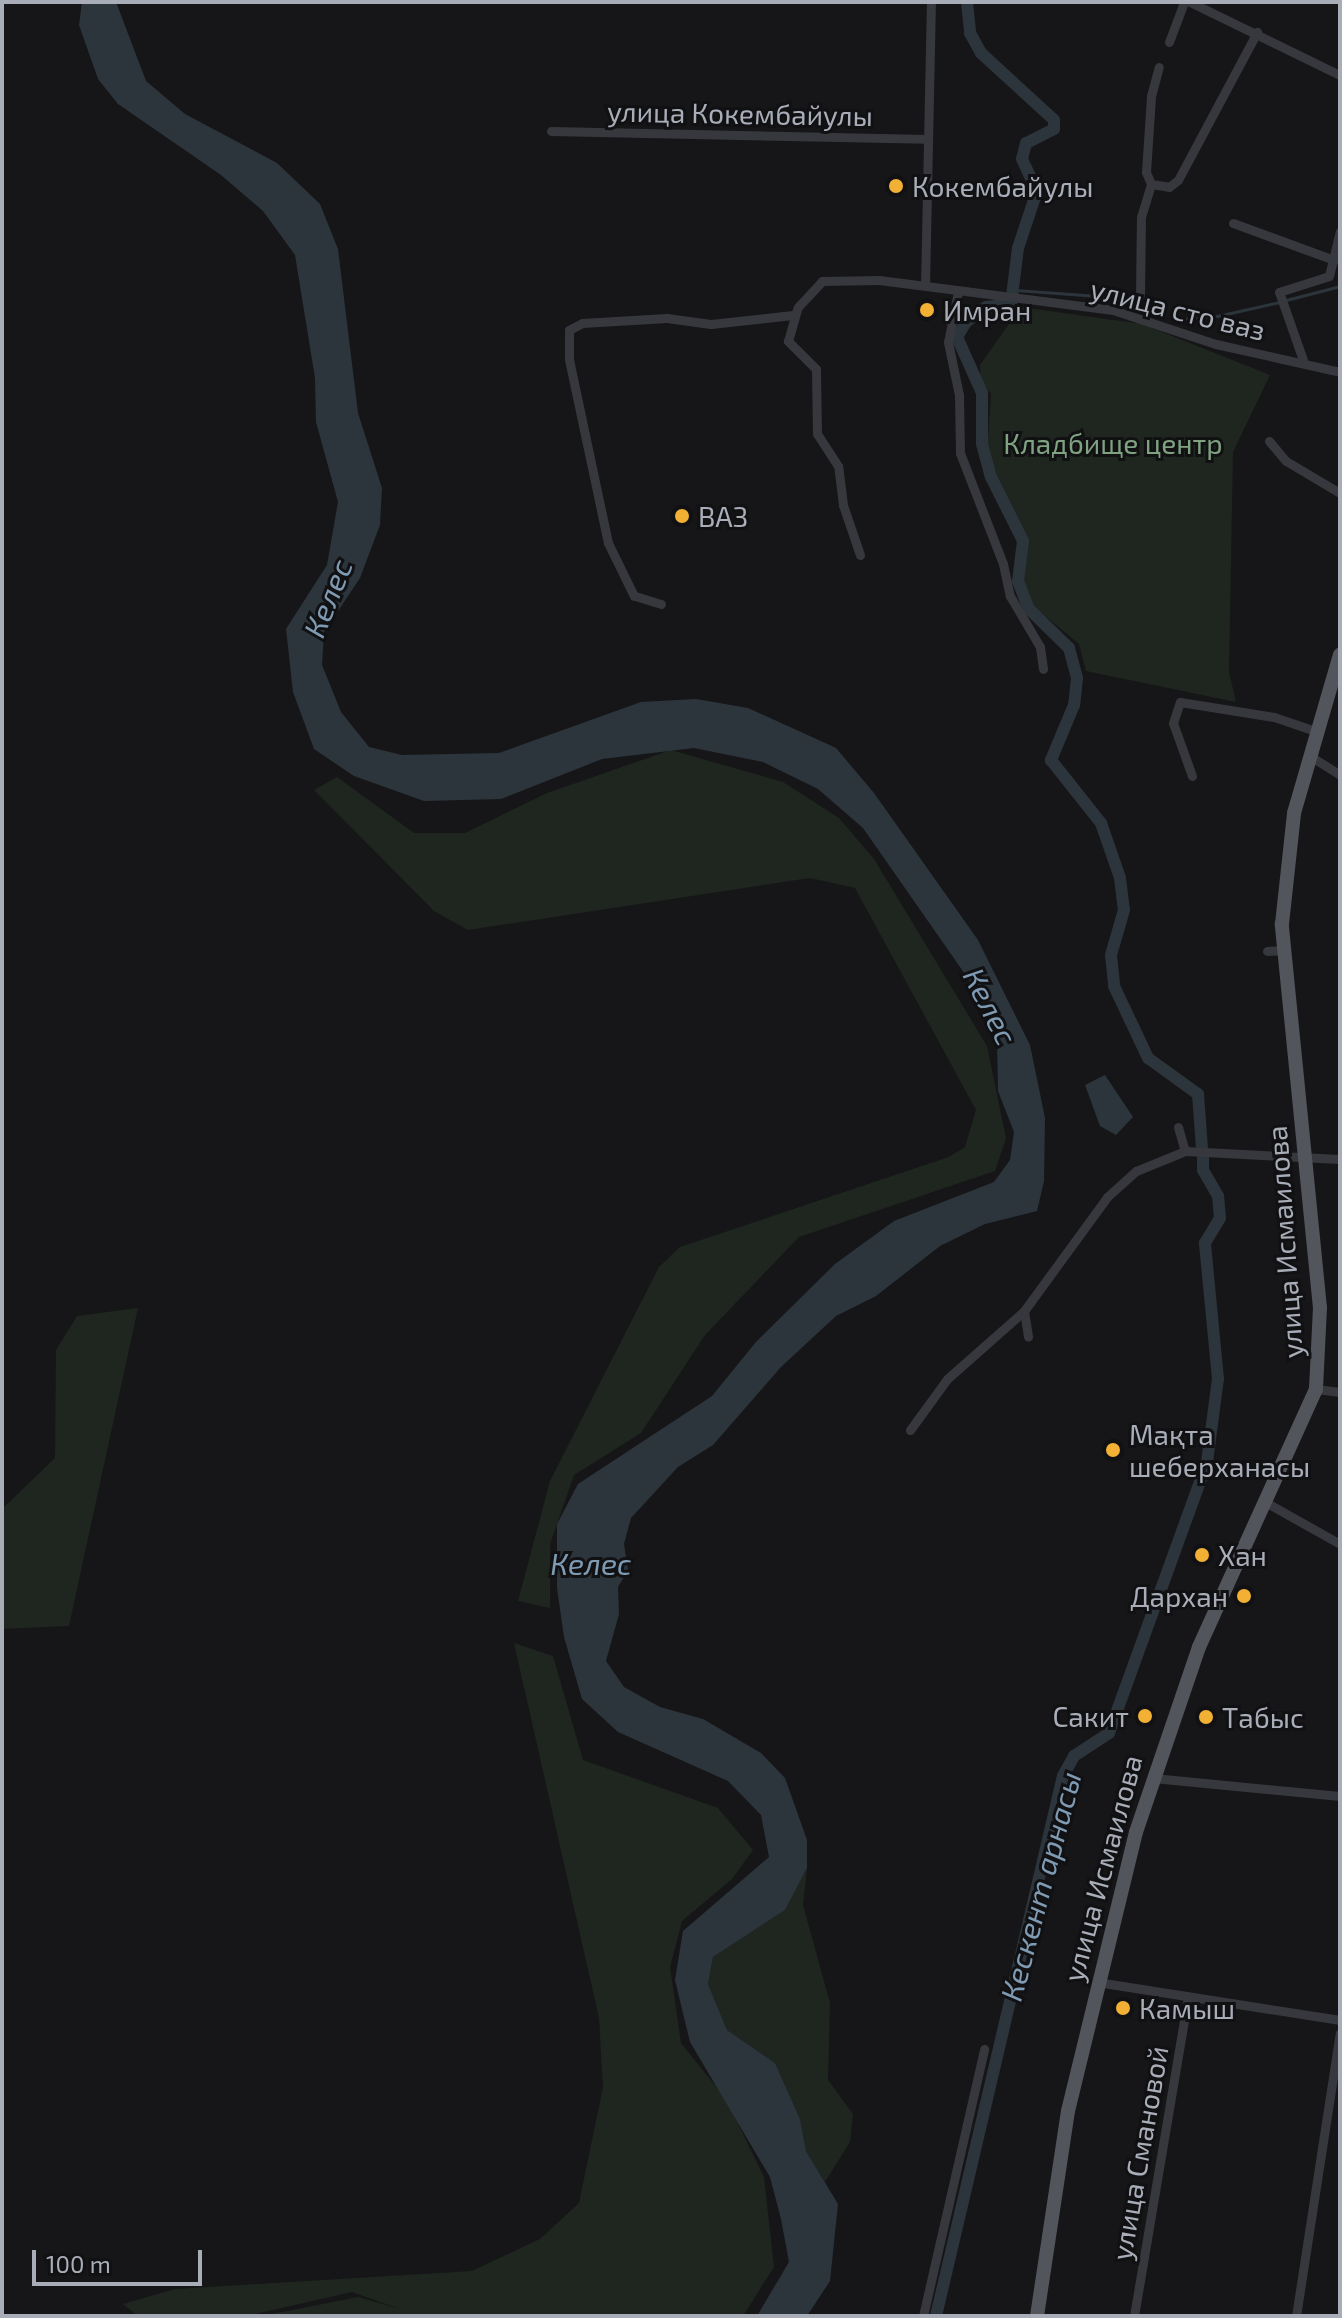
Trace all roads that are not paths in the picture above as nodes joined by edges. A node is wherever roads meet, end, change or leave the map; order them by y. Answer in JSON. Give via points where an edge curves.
{"nodes":[{"id":1,"x":931,"y":2,"type":"edge"},
{"id":2,"x":1187,"y":2,"type":"edge"},
{"id":3,"x":1257,"y":32,"type":"junction"},
{"id":4,"x":1169,"y":42,"type":"dead end"},
{"id":5,"x":1159,"y":67,"type":"dead end"},
{"id":6,"x":1340,"y":75,"type":"edge"},
{"id":7,"x":551,"y":131,"type":"dead end"},
{"id":8,"x":927,"y":139,"type":"junction"},
{"id":9,"x":1151,"y":184,"type":"junction"},
{"id":10,"x":1233,"y":223,"type":"dead end"},
{"id":11,"x":1340,"y":231,"type":"edge"},
{"id":12,"x":1334,"y":260,"type":"junction"},
{"id":13,"x":925,"y":286,"type":"junction"},
{"id":14,"x":958,"y":292,"type":"junction"},
{"id":15,"x":1140,"y":295,"type":"dead end"},
{"id":16,"x":793,"y":315,"type":"junction"},
{"id":17,"x":1303,"y":360,"type":"junction"},
{"id":18,"x":1340,"y":372,"type":"edge"},
{"id":19,"x":1269,"y":441,"type":"dead end"},
{"id":20,"x":1340,"y":493,"type":"edge"},
{"id":21,"x":860,"y":555,"type":"dead end"},
{"id":22,"x":661,"y":604,"type":"dead end"},
{"id":23,"x":1340,"y":655,"type":"edge"},
{"id":24,"x":1043,"y":669,"type":"dead end"},
{"id":25,"x":1318,"y":732,"type":"junction"},
{"id":26,"x":1310,"y":756,"type":"junction"},
{"id":27,"x":1340,"y":775,"type":"edge"},
{"id":28,"x":1192,"y":776,"type":"dead end"},
{"id":29,"x":1284,"y":950,"type":"junction"},
{"id":30,"x":1267,"y":951,"type":"dead end"},
{"id":31,"x":1178,"y":1127,"type":"dead end"},
{"id":32,"x":1185,"y":1151,"type":"junction"},
{"id":33,"x":1306,"y":1158,"type":"junction"},
{"id":34,"x":1340,"y":1159,"type":"edge"},
{"id":35,"x":1024,"y":1311,"type":"junction"},
{"id":36,"x":1028,"y":1337,"type":"dead end"},
{"id":37,"x":1316,"y":1389,"type":"junction"},
{"id":38,"x":1340,"y":1392,"type":"edge"},
{"id":39,"x":910,"y":1430,"type":"dead end"},
{"id":40,"x":1267,"y":1503,"type":"junction"},
{"id":41,"x":1340,"y":1546,"type":"edge"},
{"id":42,"x":1153,"y":1778,"type":"junction"},
{"id":43,"x":1340,"y":1796,"type":"edge"},
{"id":44,"x":1097,"y":1982,"type":"junction"},
{"id":45,"x":1188,"y":1997,"type":"junction"},
{"id":46,"x":1340,"y":2020,"type":"edge"},
{"id":47,"x":1340,"y":2033,"type":"edge"},
{"id":48,"x":984,"y":2049,"type":"dead end"},
{"id":49,"x":923,"y":2316,"type":"edge"},
{"id":50,"x":1037,"y":2316,"type":"edge"},
{"id":51,"x":1134,"y":2316,"type":"edge"},
{"id":52,"x":1296,"y":2316,"type":"edge"}],
"edges":[{"from":1,"to":8,"type":"street"},
{"from":2,"to":3,"type":"street"},
{"from":2,"to":4,"type":"street"},
{"from":3,"to":6,"type":"street"},
{"from":3,"to":9,"type":"street","via":[[1178,180],[1169,187]]},
{"from":5,"to":9,"type":"street","via":[[1146,172]]},
{"from":7,"to":8,"type":"street","name":"улица Кокембайулы"},
{"from":8,"to":13,"type":"street"},
{"from":9,"to":15,"type":"street","via":[[1141,217]]},
{"from":10,"to":12,"type":"street"},
{"from":11,"to":12,"type":"street"},
{"from":12,"to":17,"type":"street","via":[[1322,282],[1279,292]]},
{"from":13,"to":14,"type":"street","name":"улица сто ваз"},
{"from":13,"to":16,"type":"street","name":"улица сто ваз","via":[[834,278],[814,286]]},
{"from":14,"to":17,"type":"street","name":"улица сто ваз","via":[[1126,313],[1216,344]]},
{"from":14,"to":24,"type":"street","via":[[948,342],[960,404],[960,453],[1010,596],[1040,647]]},
{"from":16,"to":21,"type":"street","via":[[788,341],[816,369],[817,434],[838,466],[843,505]]},
{"from":16,"to":22,"type":"street","via":[[711,324],[667,318],[582,323],[569,330],[569,359],[608,543],[634,596]]},
{"from":17,"to":18,"type":"street","name":"улица сто ваз"},
{"from":19,"to":20,"type":"street","via":[[1286,461]]},
{"from":23,"to":25,"type":"main road","name":"улица Исмаилова"},
{"from":25,"to":26,"type":"main road","name":"улица Исмаилова"},
{"from":25,"to":28,"type":"street","via":[[1235,705],[1176,705],[1173,723]]},
{"from":26,"to":27,"type":"street"},
{"from":26,"to":29,"type":"main road","name":"улица Исмаилова","via":[[1285,864]]},
{"from":29,"to":30,"type":"street"},
{"from":29,"to":33,"type":"main road","name":"улица Исмаилова"},
{"from":31,"to":32,"type":"street"},
{"from":32,"to":33,"type":"street"},
{"from":32,"to":35,"type":"street","via":[[1159,1158],[1114,1189]]},
{"from":33,"to":34,"type":"street"},
{"from":33,"to":37,"type":"main road","name":"улица Исмаилова","via":[[1320,1308]]},
{"from":35,"to":36,"type":"street"},
{"from":35,"to":39,"type":"street","via":[[947,1379]]},
{"from":37,"to":38,"type":"street"},
{"from":37,"to":40,"type":"main road","name":"улица Исмаилова"},
{"from":40,"to":41,"type":"street"},
{"from":40,"to":42,"type":"main road","name":"улица Исмаилова","via":[[1199,1647]]},
{"from":42,"to":43,"type":"street"},
{"from":42,"to":44,"type":"main road","name":"улица Исмаилова"},
{"from":44,"to":45,"type":"street"},
{"from":44,"to":50,"type":"main road","name":"улица Исмаилова","via":[[1068,2111]]},
{"from":45,"to":46,"type":"street"},
{"from":45,"to":51,"type":"street","name":"улица Смановой"},
{"from":47,"to":52,"type":"street"},
{"from":48,"to":49,"type":"street"}]}
